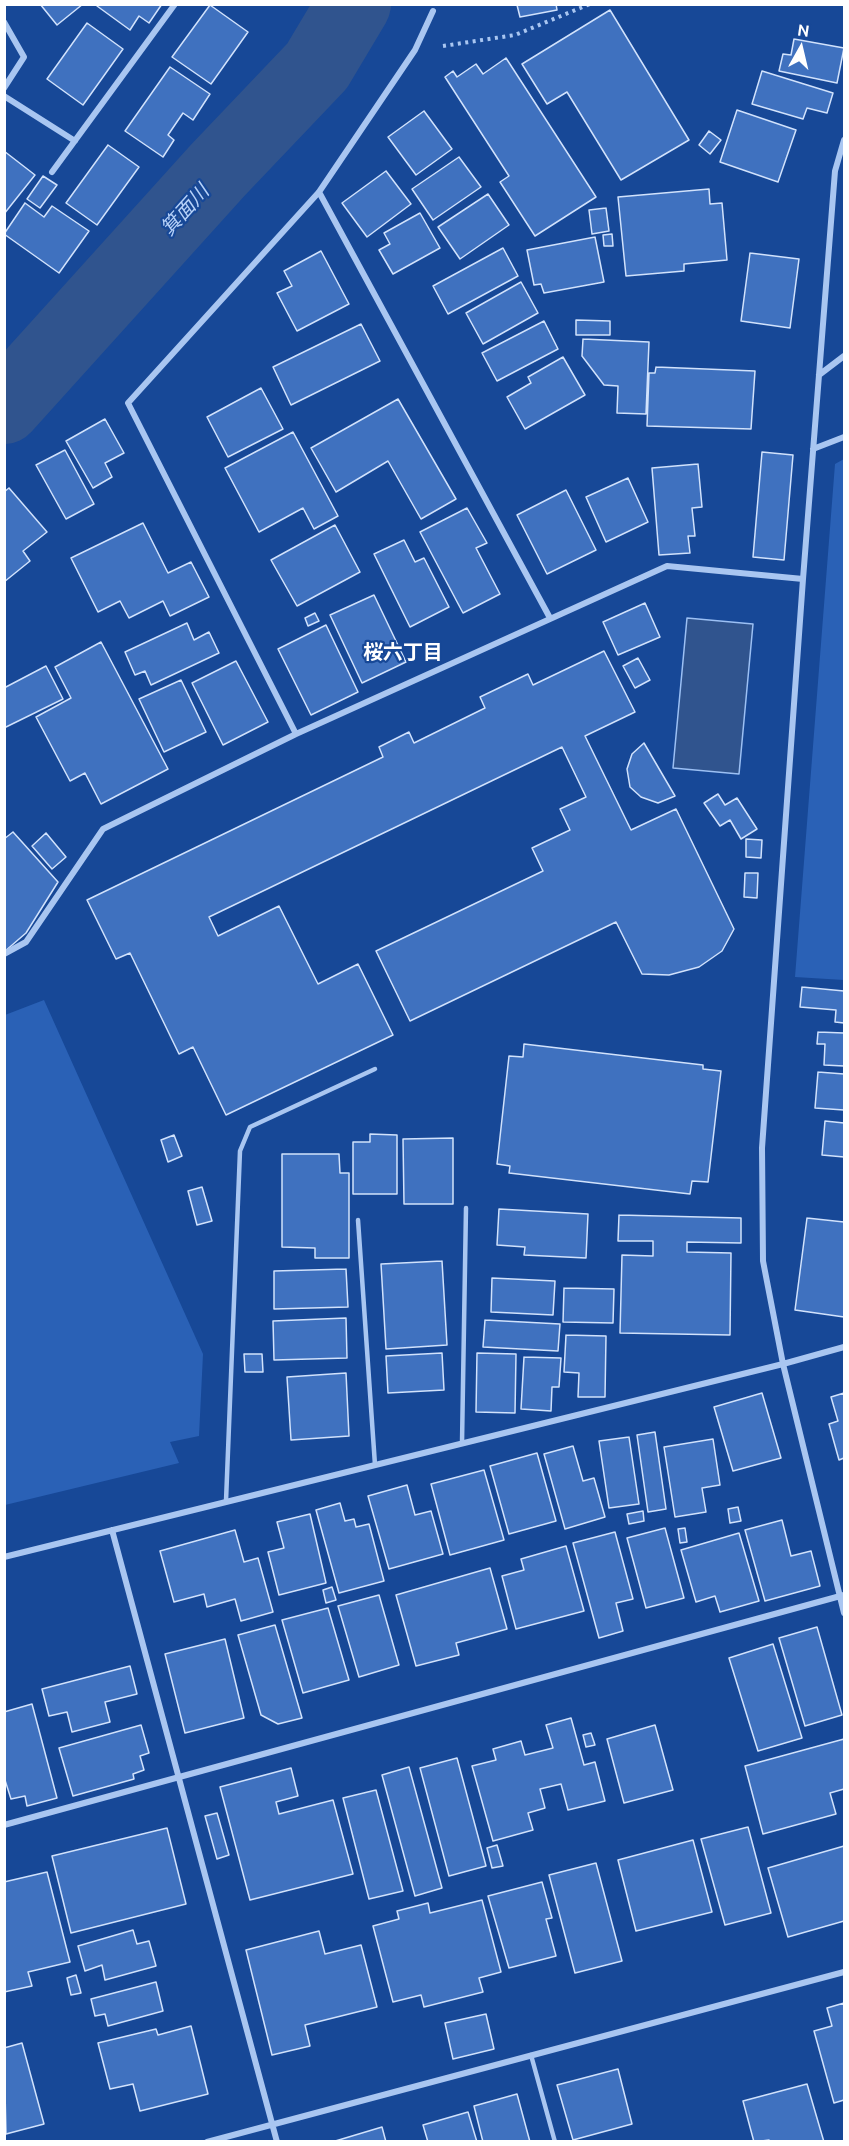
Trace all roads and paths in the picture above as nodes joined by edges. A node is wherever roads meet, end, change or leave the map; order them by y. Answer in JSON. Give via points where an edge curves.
{"nodes":[{"id":1,"x":176,"y":4,"type":"edge"},
{"id":2,"x":590,"y":4,"type":"edge"},
{"id":3,"x":433,"y":11,"type":"dead end"},
{"id":4,"x":4,"y":22,"type":"edge"},
{"id":5,"x":415,"y":50,"type":"junction"},
{"id":6,"x":4,"y":88,"type":"edge"},
{"id":7,"x":4,"y":96,"type":"edge"},
{"id":8,"x":844,"y":140,"type":"edge"},
{"id":9,"x":75,"y":141,"type":"junction"},
{"id":10,"x":52,"y":172,"type":"dead end"},
{"id":11,"x":318,"y":192,"type":"junction"},
{"id":12,"x":844,"y":356,"type":"edge"},
{"id":13,"x":819,"y":375,"type":"junction"},
{"id":14,"x":844,"y":437,"type":"edge"},
{"id":15,"x":813,"y":449,"type":"junction"},
{"id":16,"x":803,"y":579,"type":"junction"},
{"id":17,"x":550,"y":618,"type":"junction"},
{"id":18,"x":296,"y":734,"type":"junction"},
{"id":19,"x":4,"y":954,"type":"edge"},
{"id":20,"x":375,"y":1070,"type":"dead end"},
{"id":21,"x":466,"y":1208,"type":"dead end"},
{"id":22,"x":358,"y":1220,"type":"dead end"},
{"id":23,"x":844,"y":1347,"type":"edge"},
{"id":24,"x":783,"y":1364,"type":"junction"},
{"id":25,"x":462,"y":1443,"type":"junction"},
{"id":26,"x":375,"y":1465,"type":"junction"},
{"id":27,"x":226,"y":1501,"type":"junction"},
{"id":28,"x":112,"y":1530,"type":"junction"},
{"id":29,"x":4,"y":1557,"type":"edge"},
{"id":30,"x":842,"y":1595,"type":"edge"},
{"id":31,"x":844,"y":1613,"type":"edge"},
{"id":32,"x":179,"y":1778,"type":"junction"},
{"id":33,"x":4,"y":1826,"type":"edge"},
{"id":34,"x":844,"y":1971,"type":"edge"},
{"id":35,"x":531,"y":2055,"type":"junction"},
{"id":36,"x":272,"y":2124,"type":"junction"},
{"id":37,"x":207,"y":2142,"type":"edge"},
{"id":38,"x":277,"y":2142,"type":"edge"},
{"id":39,"x":555,"y":2142,"type":"edge"}],
"edges":[{"from":1,"to":9,"type":"street"},
{"from":2,"to":5,"type":"path","via":[[515,35]]},
{"from":3,"to":5,"type":"street"},
{"from":4,"to":6,"type":"street","via":[[24,57]]},
{"from":5,"to":11,"type":"street"},
{"from":7,"to":9,"type":"street"},
{"from":8,"to":13,"type":"street","via":[[835,171]]},
{"from":9,"to":10,"type":"street"},
{"from":11,"to":17,"type":"street"},
{"from":11,"to":18,"type":"street","via":[[128,403]]},
{"from":12,"to":13,"type":"street"},
{"from":13,"to":15,"type":"street"},
{"from":14,"to":15,"type":"street"},
{"from":15,"to":16,"type":"street"},
{"from":16,"to":17,"type":"street","via":[[667,566]]},
{"from":16,"to":24,"type":"street","via":[[762,1148],[763,1261]]},
{"from":17,"to":18,"type":"street"},
{"from":18,"to":19,"type":"street","via":[[103,829],[26,942]]},
{"from":20,"to":27,"type":"lane","via":[[250,1127],[240,1151]]},
{"from":21,"to":25,"type":"lane"},
{"from":22,"to":26,"type":"lane"},
{"from":23,"to":24,"type":"street"},
{"from":24,"to":25,"type":"street"},
{"from":24,"to":30,"type":"street"},
{"from":25,"to":26,"type":"street"},
{"from":26,"to":27,"type":"street"},
{"from":27,"to":28,"type":"street"},
{"from":28,"to":29,"type":"street"},
{"from":28,"to":32,"type":"street"},
{"from":30,"to":31,"type":"street"},
{"from":30,"to":32,"type":"street"},
{"from":32,"to":33,"type":"street"},
{"from":32,"to":36,"type":"street"},
{"from":34,"to":35,"type":"street"},
{"from":35,"to":36,"type":"street"},
{"from":35,"to":39,"type":"lane"},
{"from":36,"to":37,"type":"street"},
{"from":36,"to":38,"type":"street"}]}
